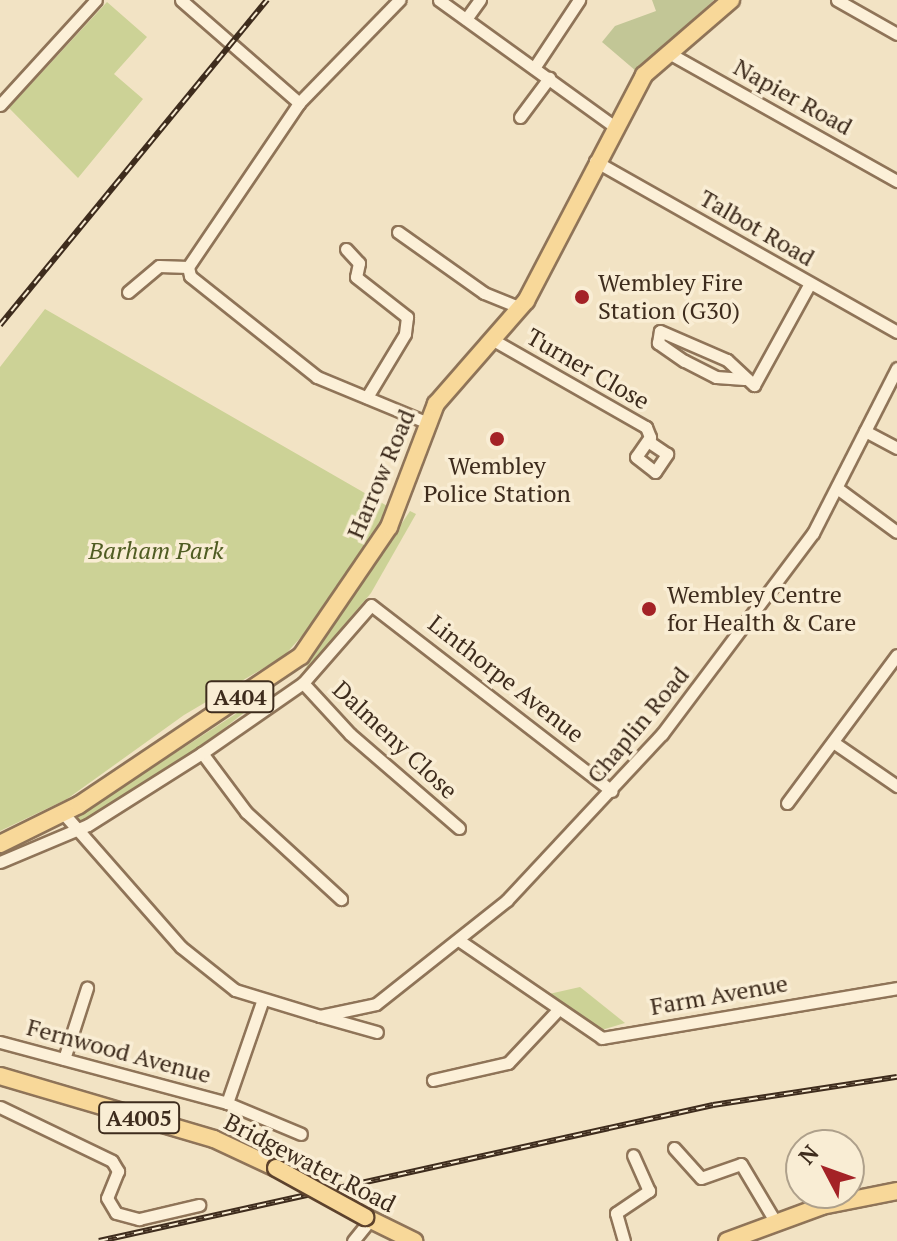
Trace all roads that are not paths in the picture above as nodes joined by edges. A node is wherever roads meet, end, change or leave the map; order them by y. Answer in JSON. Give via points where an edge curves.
{"nodes":[{"id":1,"x":96,"y":0,"type":"edge"},
{"id":2,"x":181,"y":0,"type":"edge"},
{"id":3,"x":399,"y":0,"type":"edge"},
{"id":4,"x":439,"y":0,"type":"edge"},
{"id":5,"x":480,"y":0,"type":"edge"},
{"id":6,"x":579,"y":0,"type":"edge"},
{"id":7,"x":731,"y":0,"type":"edge"},
{"id":8,"x":837,"y":0,"type":"edge"},
{"id":9,"x":466,"y":19,"type":"junction"},
{"id":10,"x":897,"y":34,"type":"edge"},
{"id":11,"x":667,"y":52,"type":"junction"},
{"id":12,"x":534,"y":68,"type":"junction"},
{"id":13,"x":549,"y":78,"type":"junction"},
{"id":14,"x":1,"y":103,"type":"edge"},
{"id":15,"x":299,"y":103,"type":"junction"},
{"id":16,"x":520,"y":117,"type":"dead end"},
{"id":17,"x":614,"y":126,"type":"junction"},
{"id":18,"x":595,"y":161,"type":"junction"},
{"id":19,"x":897,"y":181,"type":"edge"},
{"id":20,"x":398,"y":232,"type":"dead end"},
{"id":21,"x":346,"y":249,"type":"dead end"},
{"id":22,"x":188,"y":267,"type":"junction"},
{"id":23,"x":810,"y":283,"type":"junction"},
{"id":24,"x":128,"y":292,"type":"dead end"},
{"id":25,"x":521,"y":308,"type":"junction"},
{"id":26,"x":897,"y":332,"type":"edge"},
{"id":27,"x":495,"y":341,"type":"junction"},
{"id":28,"x":897,"y":368,"type":"edge"},
{"id":29,"x":749,"y":382,"type":"junction"},
{"id":30,"x":367,"y":397,"type":"junction"},
{"id":31,"x":428,"y":423,"type":"junction"},
{"id":32,"x":865,"y":431,"type":"junction"},
{"id":33,"x":648,"y":441,"type":"dead end"},
{"id":34,"x":897,"y":448,"type":"edge"},
{"id":35,"x":837,"y":488,"type":"junction"},
{"id":36,"x":897,"y":532,"type":"edge"},
{"id":37,"x":897,"y":655,"type":"edge"},
{"id":38,"x":303,"y":683,"type":"junction"},
{"id":39,"x":833,"y":742,"type":"junction"},
{"id":40,"x":202,"y":753,"type":"junction"},
{"id":41,"x":897,"y":786,"type":"edge"},
{"id":42,"x":612,"y":791,"type":"junction"},
{"id":43,"x":787,"y":803,"type":"dead end"},
{"id":44,"x":64,"y":814,"type":"junction"},
{"id":45,"x":459,"y":828,"type":"dead end"},
{"id":46,"x":78,"y":829,"type":"junction"},
{"id":47,"x":0,"y":844,"type":"edge"},
{"id":48,"x":0,"y":862,"type":"edge"},
{"id":49,"x":341,"y":899,"type":"dead end"},
{"id":50,"x":460,"y":941,"type":"junction"},
{"id":51,"x":87,"y":988,"type":"dead end"},
{"id":52,"x":897,"y":988,"type":"edge"},
{"id":53,"x":262,"y":1002,"type":"junction"},
{"id":54,"x":555,"y":1013,"type":"junction"},
{"id":55,"x":320,"y":1016,"type":"junction"},
{"id":56,"x":377,"y":1032,"type":"dead end"},
{"id":57,"x":0,"y":1042,"type":"edge"},
{"id":58,"x":64,"y":1059,"type":"junction"},
{"id":59,"x":0,"y":1076,"type":"edge"},
{"id":60,"x":433,"y":1080,"type":"dead end"},
{"id":61,"x":227,"y":1103,"type":"junction"},
{"id":62,"x":0,"y":1107,"type":"edge"},
{"id":63,"x":301,"y":1134,"type":"dead end"},
{"id":64,"x":674,"y":1148,"type":"dead end"},
{"id":65,"x":633,"y":1155,"type":"dead end"},
{"id":66,"x":897,"y":1191,"type":"edge"},
{"id":67,"x":199,"y":1205,"type":"dead end"},
{"id":68,"x":368,"y":1218,"type":"junction"},
{"id":69,"x":775,"y":1221,"type":"junction"},
{"id":70,"x":353,"y":1241,"type":"edge"},
{"id":71,"x":414,"y":1241,"type":"edge"},
{"id":72,"x":624,"y":1241,"type":"edge"},
{"id":73,"x":727,"y":1241,"type":"edge"}],
"edges":[{"from":1,"to":14,"type":"street"},
{"from":2,"to":15,"type":"street"},
{"from":3,"to":15,"type":"street"},
{"from":4,"to":9,"type":"street"},
{"from":5,"to":9,"type":"street"},
{"from":6,"to":12,"type":"street"},
{"from":7,"to":11,"type":"main road","number":"A404"},
{"from":8,"to":10,"type":"street"},
{"from":9,"to":12,"type":"street"},
{"from":11,"to":17,"type":"main road","name":"Harrow Road","number":"A404","via":[[644,75]]},
{"from":11,"to":19,"type":"street","name":"Napier Road"},
{"from":12,"to":13,"type":"street"},
{"from":13,"to":16,"type":"street"},
{"from":13,"to":17,"type":"street"},
{"from":15,"to":22,"type":"street"},
{"from":17,"to":18,"type":"main road","name":"Harrow Road","number":"A404"},
{"from":18,"to":23,"type":"street","name":"Talbot Road"},
{"from":18,"to":25,"type":"main road","name":"Harrow Road","number":"A404"},
{"from":20,"to":25,"type":"street","via":[[484,293]]},
{"from":21,"to":30,"type":"street","via":[[359,263],[356,277],[407,317]]},
{"from":22,"to":24,"type":"street","via":[[159,266]]},
{"from":22,"to":30,"type":"street","via":[[214,297],[317,377]]},
{"from":23,"to":26,"type":"street","name":"Talbot Road"},
{"from":23,"to":29,"type":"street"},
{"from":25,"to":27,"type":"main road","name":"Harrow Road","number":"A404"},
{"from":27,"to":31,"type":"main road","name":"Harrow Road","number":"A404"},
{"from":27,"to":33,"type":"street","name":"Turner Close","via":[[646,427]]},
{"from":28,"to":32,"type":"street","name":"Chaplin Road"},
{"from":29,"to":29,"type":"street","via":[[716,377],[684,361],[657,336],[673,331],[727,360]]},
{"from":30,"to":31,"type":"street"},
{"from":31,"to":44,"type":"main road","name":"Harrow Road","number":"A404","via":[[389,527],[301,656]]},
{"from":32,"to":34,"type":"street"},
{"from":32,"to":35,"type":"street","name":"Chaplin Road"},
{"from":35,"to":36,"type":"street"},
{"from":35,"to":42,"type":"street","name":"Chaplin Road","via":[[776,587]]},
{"from":37,"to":39,"type":"street"},
{"from":38,"to":40,"type":"street"},
{"from":38,"to":42,"type":"street","name":"Linthorpe Avenue","via":[[371,605]]},
{"from":38,"to":45,"type":"street","name":"Dalmeny Close","via":[[350,734]]},
{"from":39,"to":41,"type":"street"},
{"from":39,"to":43,"type":"street"},
{"from":40,"to":46,"type":"street"},
{"from":40,"to":49,"type":"street","via":[[246,812]]},
{"from":42,"to":50,"type":"street","name":"Chaplin Road"},
{"from":44,"to":46,"type":"street","name":"Chaplin Road"},
{"from":44,"to":47,"type":"main road","name":"Harrow Road","number":"A404"},
{"from":46,"to":48,"type":"street"},
{"from":46,"to":53,"type":"street","name":"Chaplin Road","via":[[206,971]]},
{"from":50,"to":54,"type":"street","name":"Farm Avenue"},
{"from":50,"to":55,"type":"street","name":"Chaplin Road","via":[[376,1004]]},
{"from":51,"to":58,"type":"street"},
{"from":52,"to":54,"type":"street","name":"Farm Avenue","via":[[602,1038]]},
{"from":53,"to":55,"type":"street","name":"Chaplin Road"},
{"from":53,"to":61,"type":"street","name":"Fernwood Avenue"},
{"from":54,"to":60,"type":"street","via":[[508,1063]]},
{"from":55,"to":56,"type":"street","name":"Chaplin Road"},
{"from":57,"to":58,"type":"street","name":"Fernwood Avenue"},
{"from":58,"to":61,"type":"street","name":"Fernwood Avenue"},
{"from":59,"to":68,"type":"main road","name":"Bridgewater Road","number":"A4005","bridge":true,"via":[[214,1139]]},
{"from":61,"to":63,"type":"street","name":"Fernwood Avenue"},
{"from":62,"to":67,"type":"street","via":[[112,1161],[118,1171],[107,1198],[116,1213],[139,1219]]},
{"from":64,"to":69,"type":"street","via":[[701,1178],[741,1164]]},
{"from":65,"to":72,"type":"street","via":[[649,1191],[616,1213]]},
{"from":66,"to":69,"type":"main road"},
{"from":68,"to":70,"type":"street"},
{"from":68,"to":71,"type":"main road","name":"Bridgewater Road","number":"A4005"},
{"from":69,"to":73,"type":"main road"}]}
